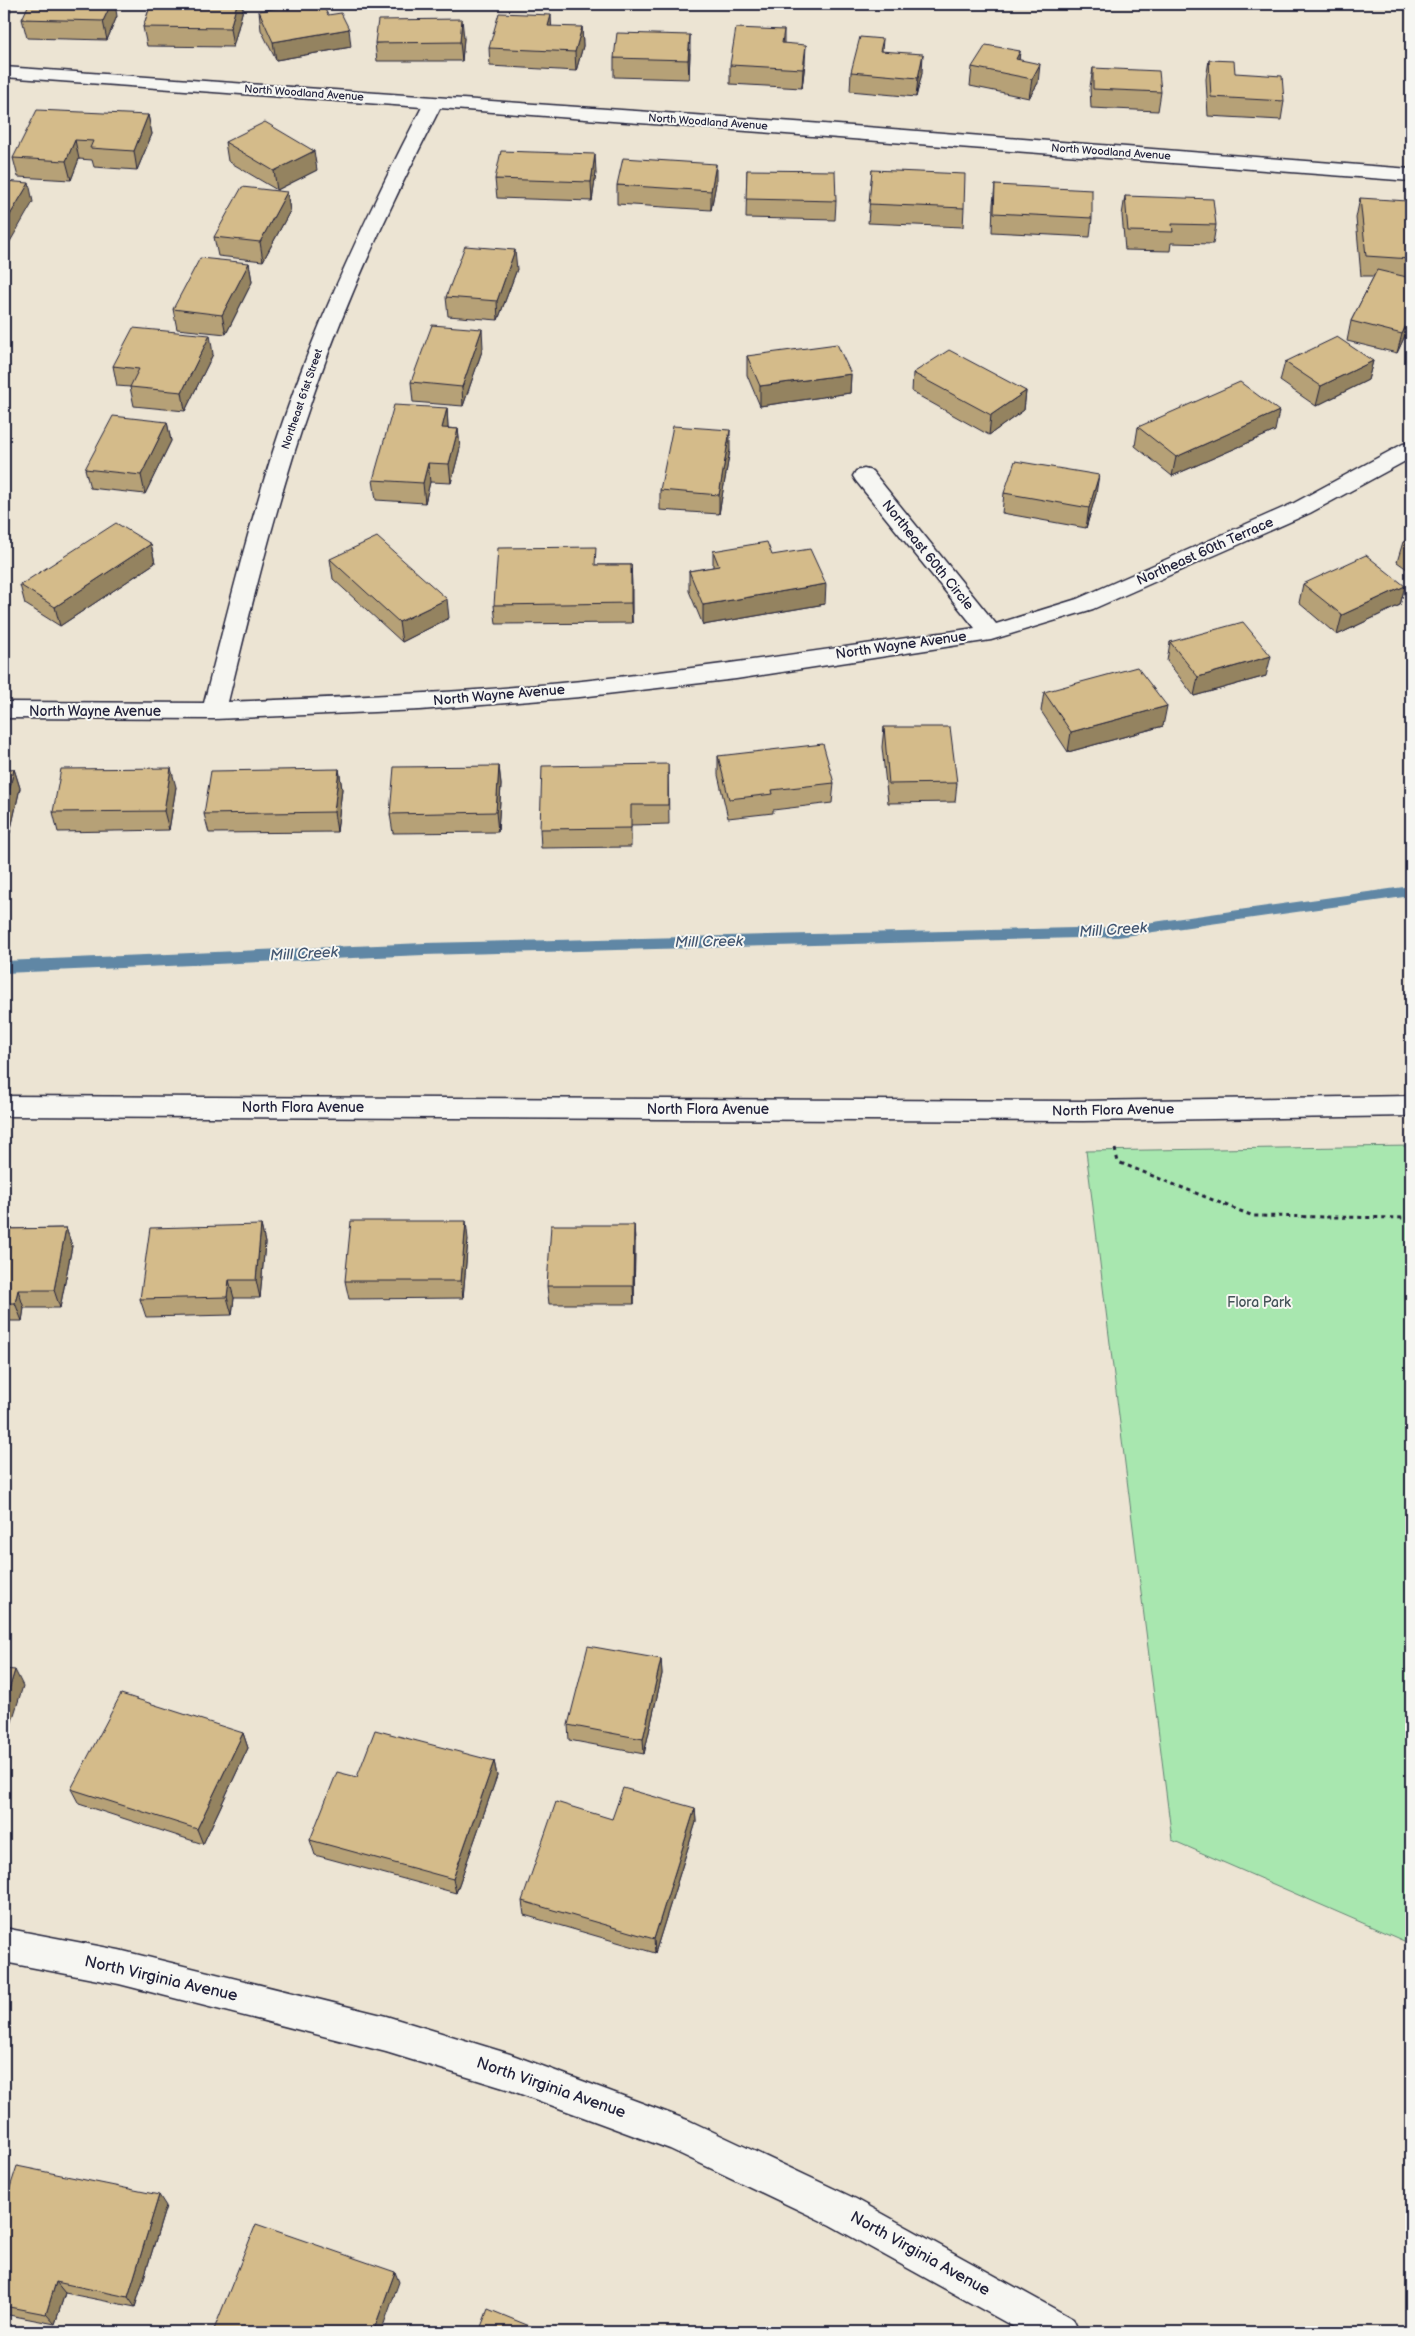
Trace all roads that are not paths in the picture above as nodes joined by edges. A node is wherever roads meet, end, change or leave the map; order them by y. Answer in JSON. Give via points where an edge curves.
{"nodes":[{"id":1,"x":4,"y":72,"type":"edge"},
{"id":2,"x":434,"y":102,"type":"junction"},
{"id":3,"x":1411,"y":175,"type":"edge"},
{"id":4,"x":1411,"y":449,"type":"edge"},
{"id":5,"x":864,"y":476,"type":"dead end"},
{"id":6,"x":991,"y":633,"type":"junction"},
{"id":7,"x":4,"y":710,"type":"edge"},
{"id":8,"x":214,"y":711,"type":"junction"},
{"id":9,"x":4,"y":1106,"type":"edge"},
{"id":10,"x":1411,"y":1106,"type":"edge"},
{"id":11,"x":4,"y":1945,"type":"edge"},
{"id":12,"x":1060,"y":2332,"type":"edge"}],
"edges":[{"from":1,"to":2,"type":"street","name":"North Woodland Avenue"},
{"from":2,"to":3,"type":"street","name":"North Woodland Avenue"},
{"from":2,"to":8,"type":"street","name":"Northeast 61st Street","via":[[389,187],[327,330],[288,436],[252,554]]},
{"from":4,"to":6,"type":"street","name":"Northeast 60th Terrace","via":[[1302,508],[1085,604]]},
{"from":5,"to":6,"type":"street","name":"Northeast 60th Circle"},
{"from":6,"to":8,"type":"street","name":"North Wayne Avenue","via":[[736,671],[580,689],[420,702]]},
{"from":7,"to":8,"type":"street","name":"North Wayne Avenue"},
{"from":9,"to":10,"type":"street","name":"North Flora Avenue","via":[[1083,1111]]},
{"from":11,"to":12,"type":"street","name":"North Virginia Avenue","via":[[119,1967],[386,2034],[510,2072],[678,2134],[835,2207]]}]}
